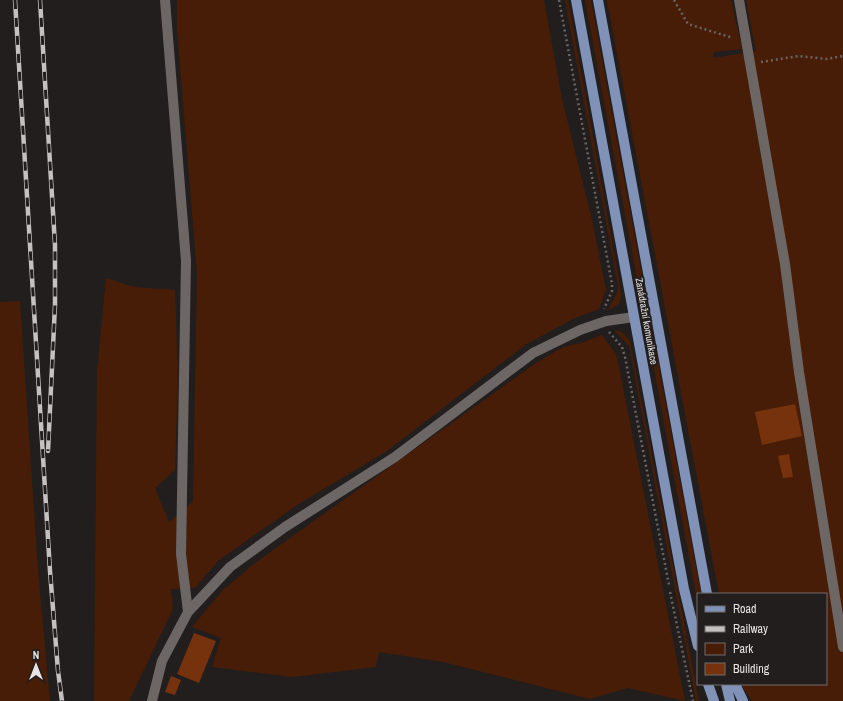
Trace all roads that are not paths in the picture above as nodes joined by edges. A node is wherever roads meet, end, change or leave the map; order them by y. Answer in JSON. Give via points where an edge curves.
{"nodes":[{"id":1,"x":165,"y":0,"type":"edge"},
{"id":2,"x":576,"y":0,"type":"edge"},
{"id":3,"x":598,"y":0,"type":"edge"},
{"id":4,"x":739,"y":0,"type":"edge"},
{"id":5,"x":634,"y":317,"type":"junction"},
{"id":6,"x":707,"y":593,"type":"edge"},
{"id":7,"x":188,"y":612,"type":"junction"},
{"id":8,"x":697,"y":642,"type":"edge"},
{"id":9,"x":843,"y":647,"type":"edge"},
{"id":10,"x":707,"y":685,"type":"edge"},
{"id":11,"x":707,"y":685,"type":"edge"},
{"id":12,"x":726,"y":685,"type":"edge"},
{"id":13,"x":735,"y":685,"type":"edge"},
{"id":14,"x":152,"y":701,"type":"edge"},
{"id":15,"x":707,"y":701,"type":"edge"},
{"id":16,"x":714,"y":701,"type":"edge"},
{"id":17,"x":730,"y":701,"type":"edge"},
{"id":18,"x":743,"y":701,"type":"edge"}],
"edges":[{"from":1,"to":7,"type":"street","via":[[186,262],[181,554]]},
{"from":2,"to":5,"type":"main road","name":"Zanádražní komunikace"},
{"from":3,"to":6,"type":"main road","name":"Zanádražní komunikace"},
{"from":4,"to":9,"type":"street","via":[[785,264],[799,372]]},
{"from":5,"to":7,"type":"street","via":[[606,321],[580,330],[532,353],[395,457],[285,527],[230,567]]},
{"from":5,"to":8,"type":"main road","name":"Zanádražní komunikace","via":[[684,589]]},
{"from":7,"to":14,"type":"street","via":[[162,661]]},
{"from":10,"to":15,"type":"main road"},
{"from":11,"to":16,"type":"main road"},
{"from":12,"to":17,"type":"main road"},
{"from":13,"to":18,"type":"main road"}]}
